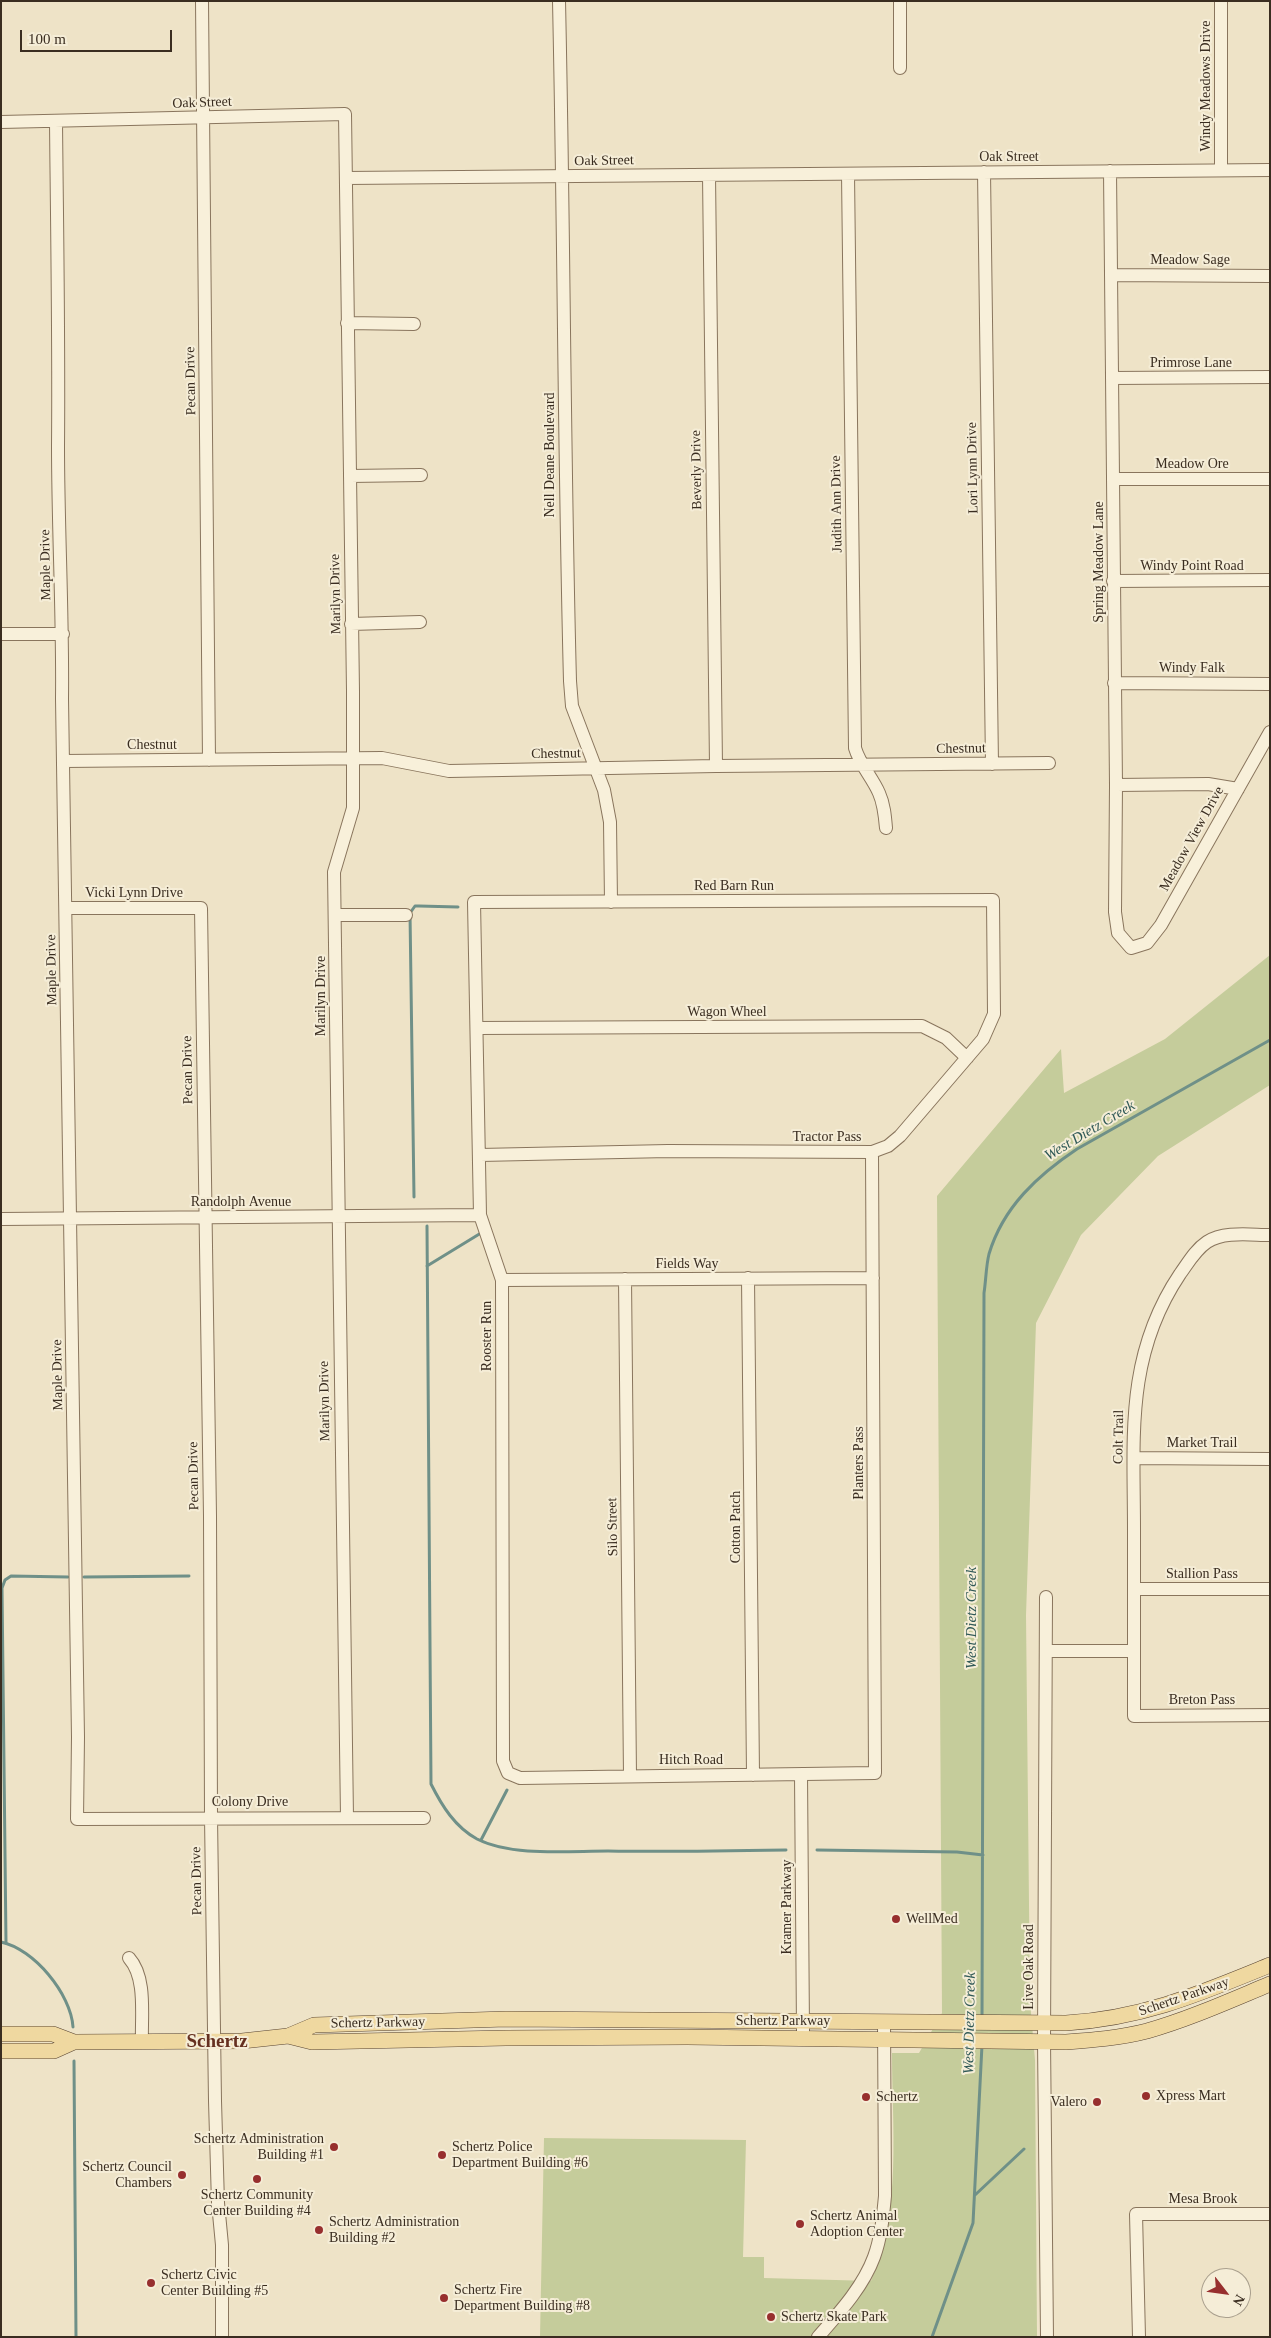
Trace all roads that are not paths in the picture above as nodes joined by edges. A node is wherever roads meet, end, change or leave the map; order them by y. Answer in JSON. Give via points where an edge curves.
{"nodes":[{"id":1,"x":202,"y":1,"type":"edge"},
{"id":2,"x":559,"y":1,"type":"edge"},
{"id":3,"x":900,"y":1,"type":"edge"},
{"id":4,"x":1221,"y":1,"type":"edge"},
{"id":5,"x":900,"y":68,"type":"dead end"},
{"id":6,"x":203,"y":118,"type":"junction"},
{"id":7,"x":56,"y":121,"type":"junction"},
{"id":8,"x":1,"y":122,"type":"edge"},
{"id":9,"x":1221,"y":170,"type":"junction"},
{"id":10,"x":1270,"y":170,"type":"edge"},
{"id":11,"x":1110,"y":171,"type":"junction"},
{"id":12,"x":984,"y":172,"type":"junction"},
{"id":13,"x":709,"y":174,"type":"junction"},
{"id":14,"x":848,"y":174,"type":"junction"},
{"id":15,"x":563,"y":176,"type":"junction"},
{"id":16,"x":346,"y":178,"type":"junction"},
{"id":17,"x":1111,"y":275,"type":"junction"},
{"id":18,"x":1270,"y":276,"type":"edge"},
{"id":19,"x":347,"y":323,"type":"junction"},
{"id":20,"x":414,"y":324,"type":"dead end"},
{"id":21,"x":1270,"y":377,"type":"edge"},
{"id":22,"x":1112,"y":378,"type":"junction"},
{"id":23,"x":421,"y":475,"type":"dead end"},
{"id":24,"x":350,"y":476,"type":"junction"},
{"id":25,"x":1114,"y":478,"type":"junction"},
{"id":26,"x":1270,"y":478,"type":"edge"},
{"id":27,"x":1270,"y":580,"type":"edge"},
{"id":28,"x":1114,"y":581,"type":"junction"},
{"id":29,"x":420,"y":622,"type":"dead end"},
{"id":30,"x":351,"y":624,"type":"junction"},
{"id":31,"x":1,"y":634,"type":"edge"},
{"id":32,"x":63,"y":634,"type":"junction"},
{"id":33,"x":1114,"y":683,"type":"junction"},
{"id":34,"x":1270,"y":684,"type":"edge"},
{"id":35,"x":1270,"y":732,"type":"edge"},
{"id":36,"x":352,"y":759,"type":"junction"},
{"id":37,"x":209,"y":760,"type":"junction"},
{"id":38,"x":64,"y":761,"type":"junction"},
{"id":39,"x":1050,"y":763,"type":"dead end"},
{"id":40,"x":992,"y":764,"type":"junction"},
{"id":41,"x":862,"y":765,"type":"junction"},
{"id":42,"x":716,"y":766,"type":"junction"},
{"id":43,"x":595,"y":768,"type":"junction"},
{"id":44,"x":1116,"y":785,"type":"junction"},
{"id":45,"x":1238,"y":789,"type":"junction"},
{"id":46,"x":886,"y":828,"type":"dead end"},
{"id":47,"x":994,"y":900,"type":"joint"},
{"id":48,"x":474,"y":902,"type":"joint"},
{"id":49,"x":611,"y":902,"type":"junction"},
{"id":50,"x":66,"y":908,"type":"junction"},
{"id":51,"x":201,"y":908,"type":"joint"},
{"id":52,"x":335,"y":915,"type":"junction"},
{"id":53,"x":406,"y":915,"type":"dead end"},
{"id":54,"x":1131,"y":948,"type":"joint"},
{"id":55,"x":477,"y":1028,"type":"junction"},
{"id":56,"x":967,"y":1058,"type":"junction"},
{"id":57,"x":872,"y":1152,"type":"junction"},
{"id":58,"x":480,"y":1155,"type":"junction"},
{"id":59,"x":480,"y":1215,"type":"junction"},
{"id":60,"x":338,"y":1217,"type":"junction"},
{"id":61,"x":205,"y":1218,"type":"junction"},
{"id":62,"x":1,"y":1219,"type":"edge"},
{"id":63,"x":71,"y":1219,"type":"junction"},
{"id":64,"x":1270,"y":1235,"type":"edge"},
{"id":65,"x":748,"y":1278,"type":"junction"},
{"id":66,"x":873,"y":1278,"type":"junction"},
{"id":67,"x":625,"y":1279,"type":"junction"},
{"id":68,"x":502,"y":1280,"type":"junction"},
{"id":69,"x":1134,"y":1458,"type":"junction"},
{"id":70,"x":1270,"y":1459,"type":"edge"},
{"id":71,"x":1134,"y":1589,"type":"junction"},
{"id":72,"x":1270,"y":1589,"type":"edge"},
{"id":73,"x":1046,"y":1597,"type":"dead end"},
{"id":74,"x":1134,"y":1650,"type":"junction"},
{"id":75,"x":1046,"y":1651,"type":"junction"},
{"id":76,"x":1270,"y":1715,"type":"edge"},
{"id":77,"x":1134,"y":1716,"type":"joint"},
{"id":78,"x":508,"y":1773,"type":"joint"},
{"id":79,"x":875,"y":1773,"type":"joint"},
{"id":80,"x":753,"y":1775,"type":"junction"},
{"id":81,"x":801,"y":1775,"type":"junction"},
{"id":82,"x":630,"y":1776,"type":"junction"},
{"id":83,"x":211,"y":1817,"type":"junction"},
{"id":84,"x":347,"y":1817,"type":"junction"},
{"id":85,"x":424,"y":1818,"type":"dead end"},
{"id":86,"x":77,"y":1819,"type":"joint"},
{"id":87,"x":129,"y":1958,"type":"dead end"},
{"id":88,"x":1270,"y":1965,"type":"edge"},
{"id":89,"x":1270,"y":1984,"type":"edge"},
{"id":90,"x":506,"y":2019,"type":"junction"},
{"id":91,"x":577,"y":2020,"type":"junction"},
{"id":92,"x":686,"y":2020,"type":"junction"},
{"id":93,"x":803,"y":2020,"type":"junction"},
{"id":94,"x":884,"y":2021,"type":"junction"},
{"id":95,"x":742,"y":2022,"type":"junction"},
{"id":96,"x":347,"y":2023,"type":"junction"},
{"id":97,"x":399,"y":2023,"type":"junction"},
{"id":98,"x":1044,"y":2023,"type":"junction"},
{"id":99,"x":1,"y":2034,"type":"edge"},
{"id":100,"x":53,"y":2034,"type":"junction"},
{"id":101,"x":288,"y":2036,"type":"junction"},
{"id":102,"x":687,"y":2037,"type":"junction"},
{"id":103,"x":506,"y":2038,"type":"junction"},
{"id":104,"x":577,"y":2038,"type":"junction"},
{"id":105,"x":742,"y":2038,"type":"junction"},
{"id":106,"x":803,"y":2038,"type":"junction"},
{"id":107,"x":884,"y":2040,"type":"junction"},
{"id":108,"x":398,"y":2041,"type":"junction"},
{"id":109,"x":1044,"y":2041,"type":"junction"},
{"id":110,"x":74,"y":2042,"type":"junction"},
{"id":111,"x":142,"y":2042,"type":"junction"},
{"id":112,"x":215,"y":2042,"type":"junction"},
{"id":113,"x":346,"y":2042,"type":"junction"},
{"id":114,"x":1,"y":2051,"type":"edge"},
{"id":115,"x":54,"y":2051,"type":"junction"},
{"id":116,"x":1270,"y":2214,"type":"edge"},
{"id":117,"x":222,"y":2337,"type":"edge"},
{"id":118,"x":818,"y":2337,"type":"edge"},
{"id":119,"x":1047,"y":2337,"type":"edge"},
{"id":120,"x":1139,"y":2337,"type":"edge"}],
"edges":[{"from":1,"to":6,"type":"street","name":"Pecan Drive"},
{"from":2,"to":15,"type":"street","name":"Nell Deane Boulevard"},
{"from":3,"to":5,"type":"street"},
{"from":4,"to":9,"type":"street","name":"Windy Meadows Drive"},
{"from":6,"to":7,"type":"street","name":"Oak Street"},
{"from":6,"to":16,"type":"street","name":"Oak Street","via":[[345,114]]},
{"from":6,"to":37,"type":"street","name":"Pecan Drive"},
{"from":7,"to":8,"type":"street","name":"Oak Street"},
{"from":7,"to":32,"type":"street","name":"Maple Drive"},
{"from":9,"to":10,"type":"street","name":"Oak Street"},
{"from":9,"to":11,"type":"street","name":"Oak Street"},
{"from":11,"to":12,"type":"street","name":"Oak Street"},
{"from":11,"to":17,"type":"street","name":"Spring Meadow Lane"},
{"from":12,"to":14,"type":"street","name":"Oak Street"},
{"from":12,"to":40,"type":"street","name":"Lori Lynn Drive"},
{"from":13,"to":14,"type":"street","name":"Oak Street"},
{"from":13,"to":15,"type":"street","name":"Oak Street"},
{"from":13,"to":42,"type":"street","name":"Beverly Drive"},
{"from":14,"to":41,"type":"street","name":"Judith Ann Drive","via":[[855,748]]},
{"from":15,"to":16,"type":"street","name":"Oak Street"},
{"from":15,"to":43,"type":"street","name":"Nell Deane Boulevard","via":[[565,504],[570,681],[572,706]]},
{"from":16,"to":19,"type":"street","name":"Marilyn Drive"},
{"from":17,"to":18,"type":"street","name":"Meadow Sage"},
{"from":17,"to":22,"type":"street","name":"Spring Meadow Lane"},
{"from":19,"to":20,"type":"street"},
{"from":19,"to":24,"type":"street","name":"Marilyn Drive"},
{"from":21,"to":22,"type":"street","name":"Primrose Lane"},
{"from":22,"to":25,"type":"street","name":"Spring Meadow Lane"},
{"from":23,"to":24,"type":"street"},
{"from":24,"to":30,"type":"street","name":"Marilyn Drive"},
{"from":25,"to":26,"type":"street","name":"Meadow Ore"},
{"from":25,"to":28,"type":"street","name":"Spring Meadow Lane"},
{"from":27,"to":28,"type":"street","name":"Windy Point Road"},
{"from":28,"to":33,"type":"street","name":"Spring Meadow Lane"},
{"from":29,"to":30,"type":"street"},
{"from":30,"to":36,"type":"street","name":"Marilyn Drive"},
{"from":31,"to":32,"type":"street"},
{"from":32,"to":38,"type":"street","name":"Maple Drive"},
{"from":33,"to":34,"type":"street","name":"Windy Falk"},
{"from":33,"to":44,"type":"street","name":"Spring Meadow Lane"},
{"from":35,"to":45,"type":"street","name":"Meadow View Drive"},
{"from":36,"to":37,"type":"street","name":"Chestnut"},
{"from":36,"to":43,"type":"street","name":"Chestnut","via":[[393,759],[423,768],[449,771]]},
{"from":36,"to":52,"type":"street","name":"Marilyn Drive","via":[[353,808],[334,872]]},
{"from":37,"to":38,"type":"street","name":"Chestnut"},
{"from":38,"to":50,"type":"street","name":"Maple Drive"},
{"from":39,"to":40,"type":"street","name":"Chestnut"},
{"from":40,"to":41,"type":"street","name":"Chestnut"},
{"from":41,"to":42,"type":"street","name":"Chestnut"},
{"from":41,"to":46,"type":"street","name":"Judith Ann Drive","via":[[879,792]]},
{"from":42,"to":43,"type":"street","name":"Chestnut"},
{"from":43,"to":49,"type":"street","name":"Nell Deane Boulevard","via":[[604,790],[610,822]]},
{"from":44,"to":45,"type":"street","via":[[1208,784]]},
{"from":44,"to":54,"type":"street","name":"Spring Meadow Lane","via":[[1115,912],[1118,932]]},
{"from":45,"to":54,"type":"street","name":"Meadow View Drive","via":[[1161,925],[1147,944]]},
{"from":47,"to":49,"type":"street","name":"Red Barn Run"},
{"from":47,"to":56,"type":"street","name":"Tractor Pass","via":[[994,1014],[983,1039]]},
{"from":48,"to":49,"type":"street","name":"Red Barn Run"},
{"from":48,"to":55,"type":"street","name":"Rooster Run"},
{"from":50,"to":51,"type":"street","name":"Vicki Lynn Drive"},
{"from":50,"to":63,"type":"street","name":"Maple Drive"},
{"from":51,"to":61,"type":"street","name":"Pecan Drive"},
{"from":52,"to":53,"type":"street"},
{"from":52,"to":60,"type":"street","name":"Marilyn Drive"},
{"from":55,"to":56,"type":"street","name":"Wagon Wheel","via":[[922,1026],[946,1038]]},
{"from":55,"to":58,"type":"street","name":"Rooster Run"},
{"from":56,"to":57,"type":"street","name":"Tractor Pass","via":[[900,1136],[888,1146]]},
{"from":57,"to":58,"type":"street","name":"Tractor Pass","via":[[668,1151]]},
{"from":57,"to":66,"type":"street","name":"Planters Pass"},
{"from":58,"to":59,"type":"street","name":"Rooster Run"},
{"from":59,"to":60,"type":"street","name":"Randolph Avenue"},
{"from":59,"to":68,"type":"street","name":"Rooster Run"},
{"from":60,"to":61,"type":"street","name":"Randolph Avenue"},
{"from":60,"to":84,"type":"street","name":"Marilyn Drive"},
{"from":61,"to":63,"type":"street","name":"Randolph Avenue"},
{"from":61,"to":83,"type":"street","name":"Pecan Drive"},
{"from":62,"to":63,"type":"street","name":"Randolph Avenue"},
{"from":63,"to":86,"type":"street","name":"Maple Drive"},
{"from":64,"to":69,"type":"street","name":"Colt Trail","via":[[1226,1236],[1206,1242],[1194,1254],[1165,1299],[1138,1374]]},
{"from":65,"to":66,"type":"street","name":"Fields Way"},
{"from":65,"to":67,"type":"street","name":"Fields Way"},
{"from":65,"to":80,"type":"street","name":"Cotton Patch"},
{"from":66,"to":79,"type":"street","name":"Planters Pass"},
{"from":67,"to":68,"type":"street","name":"Fields Way"},
{"from":67,"to":82,"type":"street","name":"Silo Street"},
{"from":68,"to":78,"type":"street","name":"Rooster Run","via":[[503,1761]]},
{"from":69,"to":70,"type":"street","name":"Market Trail"},
{"from":69,"to":71,"type":"street","name":"Colt Trail"},
{"from":71,"to":72,"type":"street","name":"Stallion Pass"},
{"from":71,"to":74,"type":"street","name":"Colt Trail"},
{"from":73,"to":75,"type":"street","name":"Live Oak Road"},
{"from":74,"to":75,"type":"street"},
{"from":74,"to":77,"type":"street","name":"Colt Trail"},
{"from":75,"to":98,"type":"street","name":"Live Oak Road"},
{"from":76,"to":77,"type":"street","name":"Breton Pass"},
{"from":78,"to":82,"type":"street","name":"Hitch Road","via":[[520,1778]]},
{"from":79,"to":81,"type":"street","name":"Hitch Road"},
{"from":80,"to":81,"type":"street","name":"Hitch Road"},
{"from":80,"to":82,"type":"street","name":"Hitch Road"},
{"from":81,"to":93,"type":"street","name":"Kramer Parkway"},
{"from":83,"to":84,"type":"street","name":"Colony Drive"},
{"from":83,"to":86,"type":"street","name":"Colony Drive"},
{"from":83,"to":112,"type":"street","name":"Pecan Drive"},
{"from":84,"to":85,"type":"street","name":"Colony Drive"},
{"from":87,"to":111,"type":"street","via":[[136,1966],[140,1981]]},
{"from":88,"to":98,"type":"main road","name":"Schertz Parkway","via":[[1193,1997],[1142,2013],[1102,2021]]},
{"from":89,"to":109,"type":"main road","name":"Schertz Parkway","via":[[1199,2014],[1146,2031],[1104,2039]]},
{"from":90,"to":91,"type":"main road","name":"Schertz Parkway"},
{"from":90,"to":97,"type":"main road","name":"Schertz Parkway"},
{"from":90,"to":103,"type":"main road"},
{"from":91,"to":92,"type":"main road","name":"Schertz Parkway"},
{"from":91,"to":104,"type":"main road"},
{"from":92,"to":95,"type":"main road","name":"Schertz Parkway"},
{"from":92,"to":102,"type":"main road"},
{"from":93,"to":94,"type":"main road","name":"Schertz Parkway"},
{"from":93,"to":95,"type":"main road","name":"Schertz Parkway"},
{"from":93,"to":106,"type":"street","name":"Kramer Parkway"},
{"from":94,"to":98,"type":"main road","name":"Schertz Parkway"},
{"from":94,"to":107,"type":"street"},
{"from":95,"to":105,"type":"main road"},
{"from":96,"to":97,"type":"main road","name":"Schertz Parkway"},
{"from":96,"to":101,"type":"main road","name":"Schertz Parkway","via":[[314,2025]]},
{"from":96,"to":113,"type":"main road"},
{"from":97,"to":108,"type":"main road"},
{"from":98,"to":109,"type":"street","name":"Live Oak Road"},
{"from":99,"to":100,"type":"main road","name":"Schertz Parkway"},
{"from":100,"to":110,"type":"main road","name":"Schertz Parkway"},
{"from":100,"to":115,"type":"street"},
{"from":101,"to":112,"type":"main road","name":"Schertz Parkway"},
{"from":101,"to":113,"type":"main road","name":"Schertz Parkway","via":[[312,2042]]},
{"from":102,"to":104,"type":"main road","name":"Schertz Parkway"},
{"from":102,"to":105,"type":"main road","name":"Schertz Parkway"},
{"from":103,"to":104,"type":"main road","name":"Schertz Parkway"},
{"from":103,"to":108,"type":"main road","name":"Schertz Parkway"},
{"from":105,"to":106,"type":"main road","name":"Schertz Parkway"},
{"from":106,"to":107,"type":"main road","name":"Schertz Parkway"},
{"from":107,"to":109,"type":"main road","name":"Schertz Parkway"},
{"from":107,"to":118,"type":"street","via":[[885,2196],[882,2225],[873,2258],[859,2284]]},
{"from":108,"to":113,"type":"main road","name":"Schertz Parkway"},
{"from":109,"to":119,"type":"street","name":"Live Oak Road"},
{"from":110,"to":111,"type":"main road","name":"Schertz Parkway"},
{"from":110,"to":115,"type":"main road","name":"Schertz Parkway"},
{"from":111,"to":112,"type":"main road","name":"Schertz Parkway"},
{"from":112,"to":117,"type":"street","name":"Pecan Drive"},
{"from":114,"to":115,"type":"main road","name":"Schertz Parkway"},
{"from":116,"to":120,"type":"street","name":"Mesa Brook","via":[[1136,2214]]}]}
